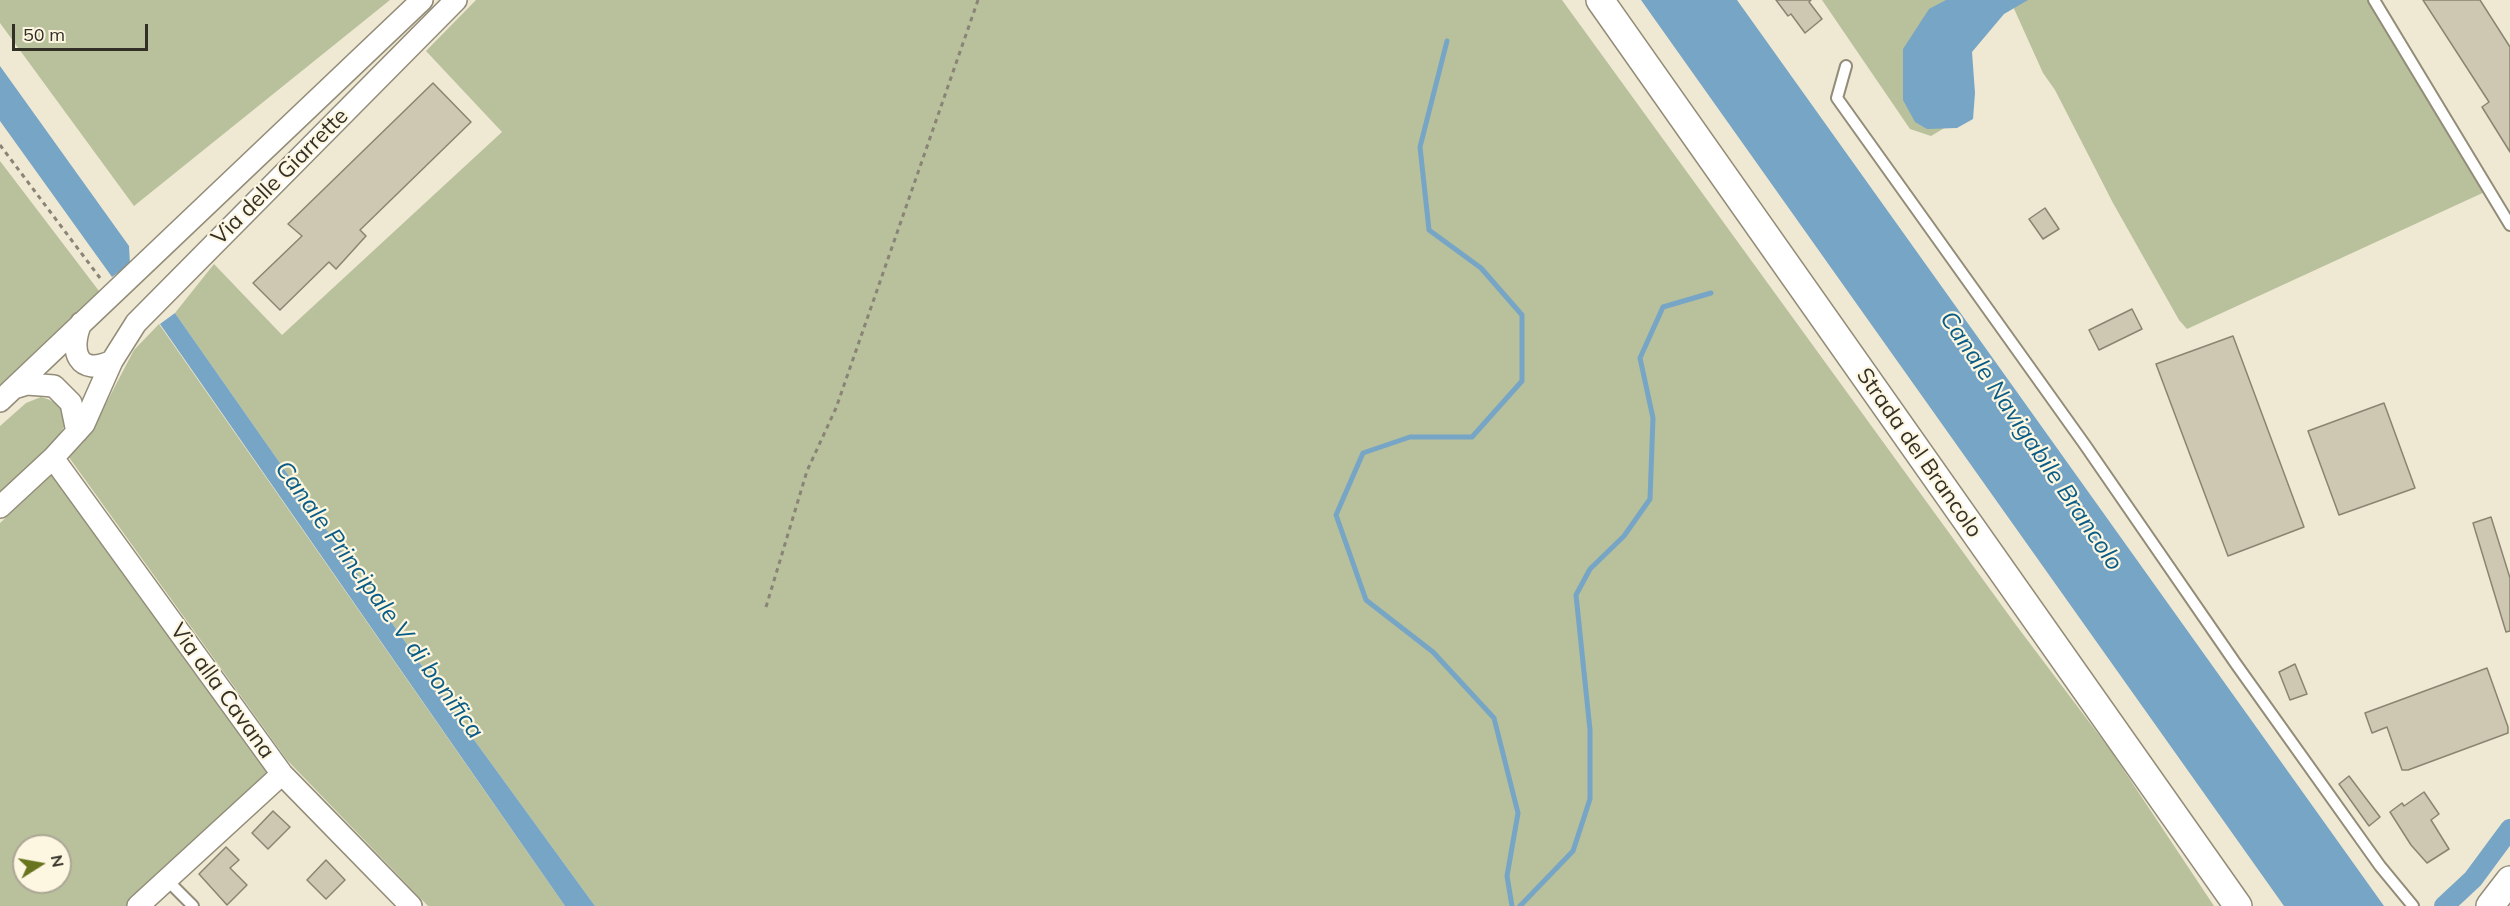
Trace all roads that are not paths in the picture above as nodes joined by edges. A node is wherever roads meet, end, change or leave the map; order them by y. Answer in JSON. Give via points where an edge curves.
{"nodes":[{"id":1,"x":422,"y":0,"type":"edge"},
{"id":2,"x":456,"y":0,"type":"edge"},
{"id":3,"x":1600,"y":0,"type":"edge"},
{"id":4,"x":2374,"y":0,"type":"edge"},
{"id":5,"x":1846,"y":66,"type":"dead end"},
{"id":6,"x":2510,"y":225,"type":"edge"},
{"id":7,"x":81,"y":324,"type":"junction"},
{"id":8,"x":112,"y":361,"type":"junction"},
{"id":9,"x":7,"y":394,"type":"edge"},
{"id":10,"x":76,"y":432,"type":"junction"},
{"id":11,"x":53,"y":458,"type":"junction"},
{"id":12,"x":0,"y":507,"type":"edge"},
{"id":13,"x":282,"y":774,"type":"junction"},
{"id":14,"x":166,"y":879,"type":"junction"},
{"id":15,"x":2510,"y":880,"type":"edge"},
{"id":16,"x":138,"y":906,"type":"edge"},
{"id":17,"x":193,"y":906,"type":"edge"},
{"id":18,"x":411,"y":906,"type":"edge"},
{"id":19,"x":2238,"y":906,"type":"edge"},
{"id":20,"x":2413,"y":906,"type":"edge"},
{"id":21,"x":2490,"y":906,"type":"edge"}],
"edges":[{"from":1,"to":7,"type":"street","name":"Via delle Giarrette"},
{"from":2,"to":8,"type":"street","name":"Via delle Giarrette","via":[[148,309],[124,338]]},
{"from":3,"to":19,"type":"street","name":"Strada del Brancolo"},
{"from":4,"to":6,"type":"lane"},
{"from":5,"to":20,"type":"lane","via":[[1837,98],[2380,866]]},
{"from":7,"to":8,"type":"street","via":[[75,344],[81,362],[88,366]]},
{"from":7,"to":9,"type":"street","name":"Via delle Giarrette"},
{"from":8,"to":10,"type":"street","name":"Via delle Giarrette","via":[[84,424]]},
{"from":9,"to":10,"type":"street","name":"Via delle Giarrette","via":[[27,384],[54,386],[71,403]]},
{"from":10,"to":11,"type":"street","name":"Via delle Giarrette"},
{"from":11,"to":12,"type":"street","name":"Via delle Giarrette"},
{"from":11,"to":13,"type":"street","name":"Via alla Cavana"},
{"from":13,"to":14,"type":"street"},
{"from":13,"to":18,"type":"street","name":"Via alla Cavana"},
{"from":14,"to":16,"type":"street"},
{"from":14,"to":17,"type":"lane"},
{"from":15,"to":21,"type":"street"}]}
